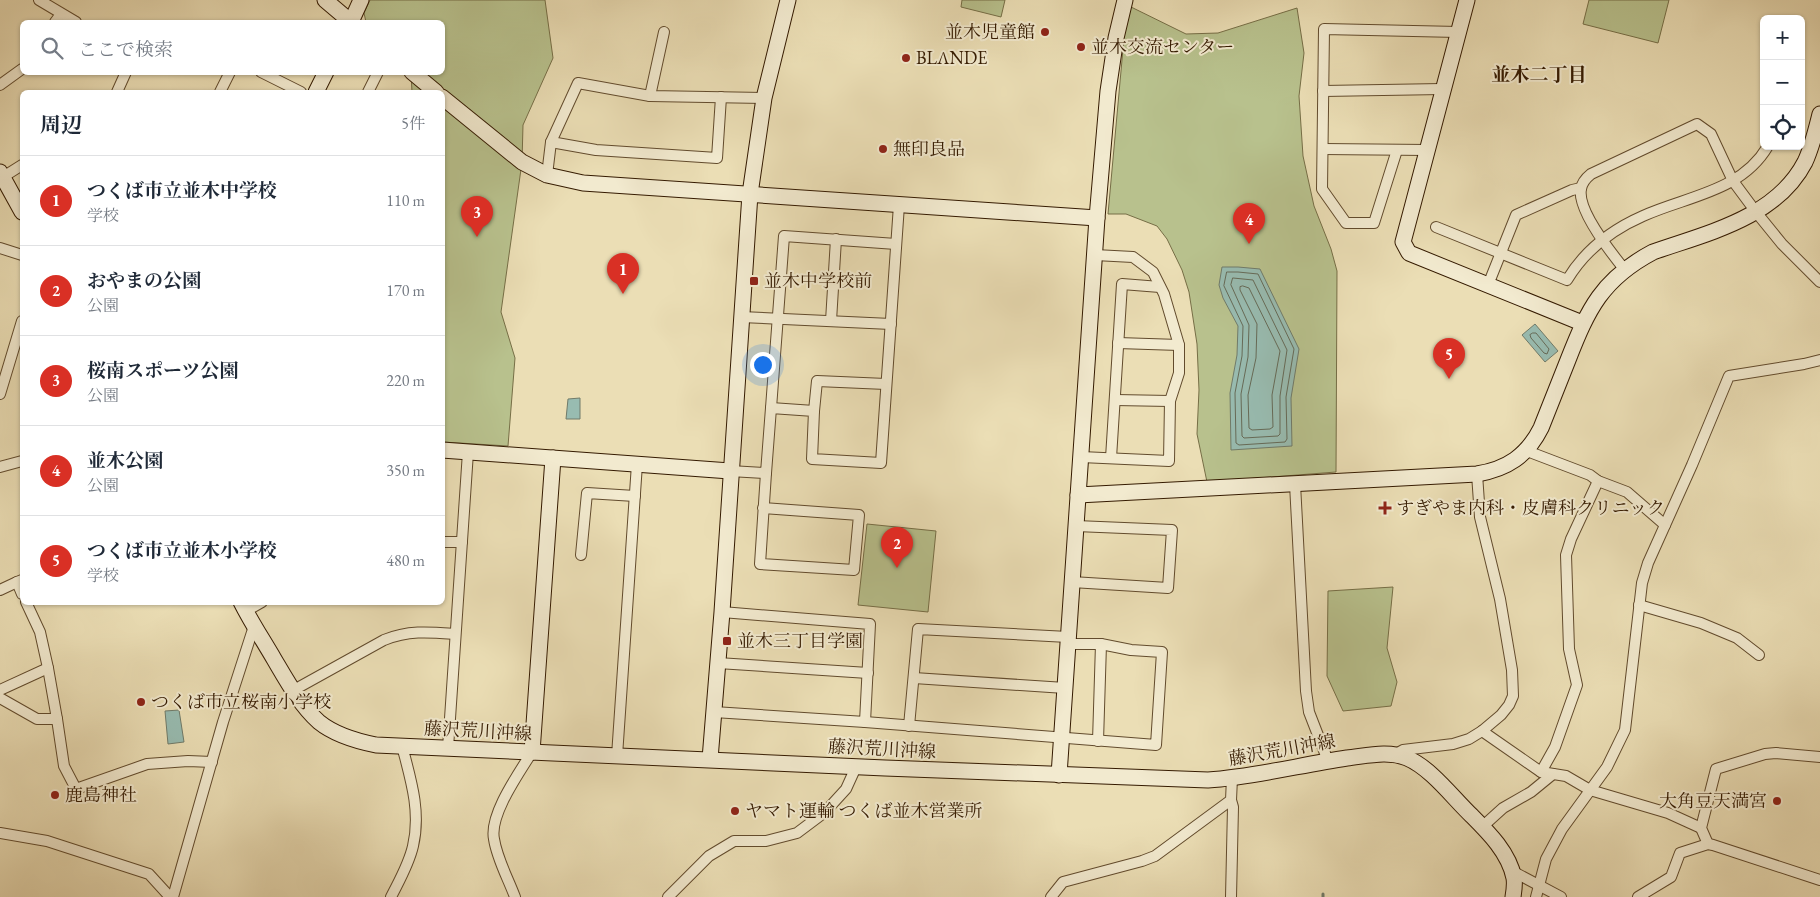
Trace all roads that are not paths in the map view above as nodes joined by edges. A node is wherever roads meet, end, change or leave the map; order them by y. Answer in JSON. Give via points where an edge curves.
{"nodes":[{"id":1,"x":39,"y":0,"type":"edge"},
{"id":2,"x":325,"y":0,"type":"edge"},
{"id":3,"x":361,"y":0,"type":"edge"},
{"id":4,"x":1125,"y":0,"type":"edge"},
{"id":5,"x":1467,"y":0,"type":"edge"},
{"id":6,"x":785,"y":1,"type":"edge"},
{"id":7,"x":58,"y":18,"type":"edge"},
{"id":8,"x":349,"y":20,"type":"edge"},
{"id":9,"x":352,"y":20,"type":"edge"},
{"id":10,"x":664,"y":32,"type":"dead end"},
{"id":11,"x":1458,"y":32,"type":"junction"},
{"id":12,"x":20,"y":70,"type":"edge"},
{"id":13,"x":125,"y":75,"type":"edge"},
{"id":14,"x":228,"y":75,"type":"edge"},
{"id":15,"x":266,"y":75,"type":"edge"},
{"id":16,"x":324,"y":75,"type":"edge"},
{"id":17,"x":376,"y":75,"type":"edge"},
{"id":18,"x":416,"y":75,"type":"edge"},
{"id":19,"x":0,"y":85,"type":"edge"},
{"id":20,"x":1442,"y":89,"type":"junction"},
{"id":21,"x":118,"y":90,"type":"edge"},
{"id":22,"x":221,"y":90,"type":"edge"},
{"id":23,"x":297,"y":90,"type":"edge"},
{"id":24,"x":317,"y":90,"type":"edge"},
{"id":25,"x":369,"y":90,"type":"edge"},
{"id":26,"x":434,"y":90,"type":"edge"},
{"id":27,"x":1323,"y":91,"type":"junction"},
{"id":28,"x":650,"y":96,"type":"junction"},
{"id":29,"x":721,"y":97,"type":"junction"},
{"id":30,"x":764,"y":98,"type":"junction"},
{"id":31,"x":445,"y":100,"type":"edge"},
{"id":32,"x":1820,"y":114,"type":"edge"},
{"id":33,"x":551,"y":142,"type":"junction"},
{"id":34,"x":1816,"y":142,"type":"edge"},
{"id":35,"x":1322,"y":149,"type":"junction"},
{"id":36,"x":1396,"y":150,"type":"junction"},
{"id":37,"x":1427,"y":150,"type":"junction"},
{"id":38,"x":1765,"y":150,"type":"edge"},
{"id":39,"x":20,"y":166,"type":"edge"},
{"id":40,"x":1,"y":174,"type":"edge"},
{"id":41,"x":547,"y":175,"type":"junction"},
{"id":42,"x":1733,"y":181,"type":"junction"},
{"id":43,"x":1581,"y":188,"type":"junction"},
{"id":44,"x":750,"y":194,"type":"junction"},
{"id":45,"x":899,"y":205,"type":"junction"},
{"id":46,"x":20,"y":208,"type":"edge"},
{"id":47,"x":1756,"y":212,"type":"junction"},
{"id":48,"x":1097,"y":218,"type":"junction"},
{"id":49,"x":1436,"y":227,"type":"dead end"},
{"id":50,"x":836,"y":239,"type":"junction"},
{"id":51,"x":1601,"y":240,"type":"junction"},
{"id":52,"x":896,"y":244,"type":"junction"},
{"id":53,"x":0,"y":248,"type":"edge"},
{"id":54,"x":1501,"y":253,"type":"junction"},
{"id":55,"x":20,"y":254,"type":"edge"},
{"id":56,"x":1095,"y":255,"type":"junction"},
{"id":57,"x":1625,"y":270,"type":"junction"},
{"id":58,"x":1820,"y":282,"type":"edge"},
{"id":59,"x":1488,"y":285,"type":"junction"},
{"id":60,"x":1160,"y":287,"type":"junction"},
{"id":61,"x":741,"y":317,"type":"junction"},
{"id":62,"x":778,"y":318,"type":"junction"},
{"id":63,"x":831,"y":321,"type":"junction"},
{"id":64,"x":1582,"y":323,"type":"junction"},
{"id":65,"x":891,"y":324,"type":"junction"},
{"id":66,"x":20,"y":328,"type":"edge"},
{"id":67,"x":1118,"y":343,"type":"junction"},
{"id":68,"x":1178,"y":345,"type":"junction"},
{"id":69,"x":1820,"y":360,"type":"edge"},
{"id":70,"x":886,"y":384,"type":"junction"},
{"id":71,"x":0,"y":394,"type":"edge"},
{"id":72,"x":1114,"y":400,"type":"junction"},
{"id":73,"x":1170,"y":402,"type":"junction"},
{"id":74,"x":771,"y":408,"type":"junction"},
{"id":75,"x":814,"y":411,"type":"junction"},
{"id":76,"x":445,"y":450,"type":"edge"},
{"id":77,"x":1527,"y":451,"type":"junction"},
{"id":78,"x":468,"y":452,"type":"junction"},
{"id":79,"x":1081,"y":457,"type":"junction"},
{"id":80,"x":553,"y":458,"type":"junction"},
{"id":81,"x":1111,"y":458,"type":"junction"},
{"id":82,"x":20,"y":462,"type":"edge"},
{"id":83,"x":637,"y":464,"type":"junction"},
{"id":84,"x":0,"y":467,"type":"edge"},
{"id":85,"x":730,"y":471,"type":"junction"},
{"id":86,"x":766,"y":474,"type":"junction"},
{"id":87,"x":1477,"y":474,"type":"junction"},
{"id":88,"x":1598,"y":481,"type":"junction"},
{"id":89,"x":1295,"y":484,"type":"junction"},
{"id":90,"x":1078,"y":495,"type":"junction"},
{"id":91,"x":635,"y":496,"type":"junction"},
{"id":92,"x":763,"y":508,"type":"junction"},
{"id":93,"x":1076,"y":526,"type":"junction"},
{"id":94,"x":1665,"y":526,"type":"junction"},
{"id":95,"x":445,"y":542,"type":"edge"},
{"id":96,"x":462,"y":542,"type":"junction"},
{"id":97,"x":581,"y":555,"type":"dead end"},
{"id":98,"x":20,"y":581,"type":"edge"},
{"id":99,"x":1072,"y":582,"type":"junction"},
{"id":100,"x":0,"y":590,"type":"edge"},
{"id":101,"x":27,"y":605,"type":"edge"},
{"id":102,"x":1639,"y":606,"type":"junction"},
{"id":103,"x":243,"y":607,"type":"edge"},
{"id":104,"x":722,"y":612,"type":"junction"},
{"id":105,"x":254,"y":626,"type":"junction"},
{"id":106,"x":456,"y":634,"type":"junction"},
{"id":107,"x":1068,"y":641,"type":"junction"},
{"id":108,"x":1101,"y":644,"type":"junction"},
{"id":109,"x":1758,"y":655,"type":"dead end"},
{"id":110,"x":718,"y":663,"type":"junction"},
{"id":111,"x":48,"y":668,"type":"junction"},
{"id":112,"x":868,"y":673,"type":"junction"},
{"id":113,"x":914,"y":678,"type":"junction"},
{"id":114,"x":1065,"y":688,"type":"junction"},
{"id":115,"x":0,"y":690,"type":"edge"},
{"id":116,"x":292,"y":691,"type":"junction"},
{"id":117,"x":0,"y":698,"type":"edge"},
{"id":118,"x":714,"y":712,"type":"junction"},
{"id":119,"x":57,"y":719,"type":"junction"},
{"id":120,"x":865,"y":722,"type":"junction"},
{"id":121,"x":910,"y":726,"type":"junction"},
{"id":122,"x":1482,"y":732,"type":"junction"},
{"id":123,"x":1062,"y":738,"type":"junction"},
{"id":124,"x":1098,"y":740,"type":"junction"},
{"id":125,"x":402,"y":746,"type":"junction"},
{"id":126,"x":448,"y":748,"type":"junction"},
{"id":127,"x":532,"y":752,"type":"junction"},
{"id":128,"x":1395,"y":754,"type":"junction"},
{"id":129,"x":618,"y":756,"type":"junction"},
{"id":130,"x":1820,"y":757,"type":"edge"},
{"id":131,"x":710,"y":759,"type":"junction"},
{"id":132,"x":1328,"y":761,"type":"junction"},
{"id":133,"x":212,"y":762,"type":"junction"},
{"id":134,"x":856,"y":767,"type":"junction"},
{"id":135,"x":1541,"y":772,"type":"junction"},
{"id":136,"x":1553,"y":774,"type":"junction"},
{"id":137,"x":1059,"y":775,"type":"junction"},
{"id":138,"x":1232,"y":778,"type":"junction"},
{"id":139,"x":1590,"y":790,"type":"junction"},
{"id":140,"x":1231,"y":800,"type":"junction"},
{"id":141,"x":1482,"y":827,"type":"junction"},
{"id":142,"x":1701,"y":828,"type":"junction"},
{"id":143,"x":0,"y":833,"type":"edge"},
{"id":144,"x":1708,"y":844,"type":"junction"},
{"id":145,"x":1512,"y":871,"type":"junction"},
{"id":146,"x":1820,"y":880,"type":"edge"},
{"id":147,"x":1539,"y":886,"type":"junction"},
{"id":148,"x":171,"y":897,"type":"edge"},
{"id":149,"x":392,"y":897,"type":"edge"},
{"id":150,"x":515,"y":897,"type":"edge"},
{"id":151,"x":668,"y":897,"type":"edge"},
{"id":152,"x":1051,"y":897,"type":"edge"},
{"id":153,"x":1231,"y":897,"type":"edge"},
{"id":154,"x":1513,"y":897,"type":"edge"},
{"id":155,"x":1536,"y":897,"type":"edge"},
{"id":156,"x":1561,"y":897,"type":"edge"},
{"id":157,"x":1638,"y":897,"type":"edge"}],
"edges":[{"from":1,"to":7,"type":"street"},
{"from":2,"to":8,"type":"street"},
{"from":3,"to":9,"type":"street"},
{"from":4,"to":48,"type":"street","via":[[1108,91]]},
{"from":5,"to":11,"type":"street"},
{"from":6,"to":30,"type":"street"},
{"from":10,"to":28,"type":"street"},
{"from":11,"to":20,"type":"street"},
{"from":11,"to":27,"type":"street","via":[[1324,29]]},
{"from":12,"to":19,"type":"street"},
{"from":13,"to":21,"type":"street"},
{"from":14,"to":22,"type":"street"},
{"from":15,"to":23,"type":"street"},
{"from":16,"to":24,"type":"street"},
{"from":17,"to":25,"type":"street"},
{"from":18,"to":26,"type":"street"},
{"from":20,"to":27,"type":"street"},
{"from":20,"to":37,"type":"street"},
{"from":27,"to":35,"type":"street"},
{"from":28,"to":29,"type":"street"},
{"from":28,"to":33,"type":"street","via":[[578,83]]},
{"from":29,"to":30,"type":"street"},
{"from":29,"to":33,"type":"street","via":[[717,158],[596,150]]},
{"from":30,"to":44,"type":"street"},
{"from":31,"to":41,"type":"street","via":[[522,162]]},
{"from":32,"to":34,"type":"street"},
{"from":33,"to":41,"type":"street"},
{"from":34,"to":47,"type":"street","via":[[1787,186]]},
{"from":35,"to":36,"type":"street"},
{"from":35,"to":36,"type":"street","via":[[1322,189],[1346,223],[1374,223]]},
{"from":36,"to":37,"type":"street"},
{"from":37,"to":59,"type":"street","via":[[1403,237],[1405,248],[1409,253]]},
{"from":38,"to":42,"type":"street","via":[[1754,165]]},
{"from":39,"to":40,"type":"street"},
{"from":40,"to":46,"type":"street"},
{"from":41,"to":44,"type":"street","via":[[583,183]]},
{"from":42,"to":43,"type":"street","via":[[1711,134],[1697,124],[1591,174]]},
{"from":42,"to":47,"type":"street"},
{"from":42,"to":51,"type":"street","via":[[1643,216]]},
{"from":43,"to":51,"type":"street","via":[[1580,196]]},
{"from":43,"to":54,"type":"street","via":[[1516,215]]},
{"from":44,"to":45,"type":"street"},
{"from":44,"to":61,"type":"street"},
{"from":45,"to":48,"type":"street"},
{"from":45,"to":52,"type":"street"},
{"from":47,"to":57,"type":"street","via":[[1653,252]]},
{"from":47,"to":58,"type":"street"},
{"from":48,"to":56,"type":"street"},
{"from":49,"to":54,"type":"street"},
{"from":50,"to":52,"type":"street"},
{"from":50,"to":62,"type":"street","via":[[784,236]]},
{"from":50,"to":63,"type":"street"},
{"from":51,"to":54,"type":"street","via":[[1581,259],[1567,280]]},
{"from":51,"to":57,"type":"street"},
{"from":52,"to":65,"type":"street"},
{"from":53,"to":55,"type":"street"},
{"from":54,"to":59,"type":"street"},
{"from":56,"to":60,"type":"street","via":[[1133,257],[1153,272]]},
{"from":56,"to":79,"type":"street"},
{"from":57,"to":64,"type":"street","via":[[1603,290]]},
{"from":59,"to":64,"type":"street"},
{"from":60,"to":67,"type":"street","via":[[1122,284]]},
{"from":60,"to":68,"type":"street"},
{"from":61,"to":62,"type":"street"},
{"from":61,"to":85,"type":"street"},
{"from":62,"to":63,"type":"street"},
{"from":62,"to":74,"type":"street"},
{"from":63,"to":65,"type":"street"},
{"from":64,"to":77,"type":"street","via":[[1541,428]]},
{"from":65,"to":70,"type":"street"},
{"from":66,"to":71,"type":"street"},
{"from":67,"to":68,"type":"street"},
{"from":67,"to":72,"type":"street"},
{"from":68,"to":73,"type":"street","via":[[1179,373]]},
{"from":69,"to":94,"type":"street","via":[[1729,376]]},
{"from":70,"to":75,"type":"street","via":[[817,381]]},
{"from":70,"to":75,"type":"street","via":[[880,463],[812,459]]},
{"from":72,"to":73,"type":"street"},
{"from":72,"to":81,"type":"street"},
{"from":73,"to":81,"type":"street","via":[[1169,461]]},
{"from":74,"to":75,"type":"street"},
{"from":74,"to":86,"type":"street"},
{"from":76,"to":78,"type":"street"},
{"from":77,"to":87,"type":"street","via":[[1504,467]]},
{"from":77,"to":88,"type":"street"},
{"from":78,"to":80,"type":"street"},
{"from":78,"to":96,"type":"street"},
{"from":79,"to":81,"type":"street"},
{"from":79,"to":90,"type":"street"},
{"from":80,"to":83,"type":"street"},
{"from":80,"to":127,"type":"street"},
{"from":82,"to":84,"type":"street"},
{"from":83,"to":85,"type":"street"},
{"from":83,"to":91,"type":"street"},
{"from":85,"to":86,"type":"street"},
{"from":85,"to":104,"type":"street"},
{"from":86,"to":92,"type":"street"},
{"from":87,"to":89,"type":"street"},
{"from":87,"to":122,"type":"street","via":[[1480,517],[1500,599],[1513,686],[1509,705]]},
{"from":88,"to":94,"type":"street","via":[[1627,492]]},
{"from":88,"to":135,"type":"street","via":[[1566,555],[1569,649],[1577,685],[1555,747]]},
{"from":89,"to":90,"type":"street"},
{"from":89,"to":132,"type":"street","via":[[1306,691],[1309,712]]},
{"from":90,"to":93,"type":"street"},
{"from":91,"to":97,"type":"street","via":[[587,493]]},
{"from":91,"to":129,"type":"street"},
{"from":92,"to":92,"type":"street","via":[[760,564],[854,570],[859,515]]},
{"from":93,"to":99,"type":"street"},
{"from":93,"to":99,"type":"street","via":[[1172,530],[1168,588]]},
{"from":94,"to":102,"type":"street","via":[[1648,563]]},
{"from":95,"to":96,"type":"street"},
{"from":96,"to":106,"type":"street"},
{"from":98,"to":100,"type":"street"},
{"from":99,"to":107,"type":"street"},
{"from":101,"to":111,"type":"street","via":[[40,632]]},
{"from":102,"to":109,"type":"street","via":[[1701,623],[1736,638]]},
{"from":102,"to":139,"type":"street","via":[[1625,730],[1607,767]]},
{"from":103,"to":105,"type":"street","name":"藤沢荒川沖線"},
{"from":104,"to":110,"type":"street"},
{"from":104,"to":112,"type":"street","via":[[870,624]]},
{"from":105,"to":116,"type":"street","name":"藤沢荒川沖線"},
{"from":105,"to":133,"type":"street"},
{"from":106,"to":116,"type":"street","via":[[413,632],[396,635]]},
{"from":106,"to":126,"type":"street"},
{"from":107,"to":108,"type":"street"},
{"from":107,"to":113,"type":"street","via":[[918,629]]},
{"from":107,"to":114,"type":"street"},
{"from":108,"to":124,"type":"street"},
{"from":108,"to":124,"type":"street","via":[[1162,652],[1156,745]]},
{"from":110,"to":112,"type":"street"},
{"from":110,"to":118,"type":"street"},
{"from":111,"to":115,"type":"street"},
{"from":111,"to":119,"type":"street"},
{"from":112,"to":120,"type":"street"},
{"from":113,"to":114,"type":"street"},
{"from":113,"to":121,"type":"street"},
{"from":114,"to":123,"type":"street"},
{"from":116,"to":125,"type":"street","name":"藤沢荒川沖線","via":[[320,723],[340,734],[357,741]]},
{"from":117,"to":119,"type":"street","via":[[37,719]]},
{"from":118,"to":120,"type":"street"},
{"from":118,"to":131,"type":"street"},
{"from":119,"to":133,"type":"street","via":[[64,766],[76,788],[147,764]]},
{"from":120,"to":121,"type":"street"},
{"from":121,"to":123,"type":"street"},
{"from":122,"to":128,"type":"street","via":[[1469,740]]},
{"from":122,"to":135,"type":"street"},
{"from":123,"to":124,"type":"street"},
{"from":123,"to":137,"type":"street"},
{"from":125,"to":126,"type":"street","name":"藤沢荒川沖線"},
{"from":125,"to":149,"type":"street","via":[[415,793],[417,817],[413,847]]},
{"from":126,"to":127,"type":"street","name":"藤沢荒川沖線"},
{"from":127,"to":129,"type":"street","name":"藤沢荒川沖線"},
{"from":127,"to":150,"type":"street","via":[[499,809],[493,831],[497,851]]},
{"from":128,"to":132,"type":"street","name":"藤沢荒川沖線"},
{"from":128,"to":141,"type":"street","name":"藤沢荒川沖線","via":[[1423,769]]},
{"from":129,"to":131,"type":"street","name":"藤沢荒川沖線"},
{"from":130,"to":142,"type":"street","via":[[1770,753],[1716,769]]},
{"from":131,"to":134,"type":"street","name":"藤沢荒川沖線"},
{"from":132,"to":138,"type":"street","name":"藤沢荒川沖線"},
{"from":133,"to":148,"type":"street"},
{"from":134,"to":137,"type":"street","name":"藤沢荒川沖線"},
{"from":134,"to":151,"type":"street","via":[[846,789],[797,833],[766,841],[734,841],[709,856]]},
{"from":135,"to":136,"type":"street"},
{"from":136,"to":139,"type":"street","via":[[1566,776]]},
{"from":136,"to":141,"type":"street","via":[[1531,792],[1503,808]]},
{"from":137,"to":138,"type":"street","name":"藤沢荒川沖線"},
{"from":138,"to":140,"type":"street"},
{"from":139,"to":142,"type":"street","via":[[1668,813]]},
{"from":139,"to":147,"type":"street","via":[[1562,828],[1546,859]]},
{"from":140,"to":152,"type":"street","via":[[1155,856],[1064,882]]},
{"from":140,"to":153,"type":"street"},
{"from":141,"to":145,"type":"street","name":"藤沢荒川沖線","via":[[1502,850]]},
{"from":142,"to":144,"type":"street"},
{"from":143,"to":148,"type":"street","via":[[47,841],[149,874]]},
{"from":144,"to":146,"type":"street"},
{"from":144,"to":157,"type":"street","via":[[1680,853],[1671,877]]},
{"from":145,"to":147,"type":"street"},
{"from":145,"to":154,"type":"street","name":"藤沢荒川沖線"},
{"from":147,"to":155,"type":"street"},
{"from":147,"to":156,"type":"street"}]}
